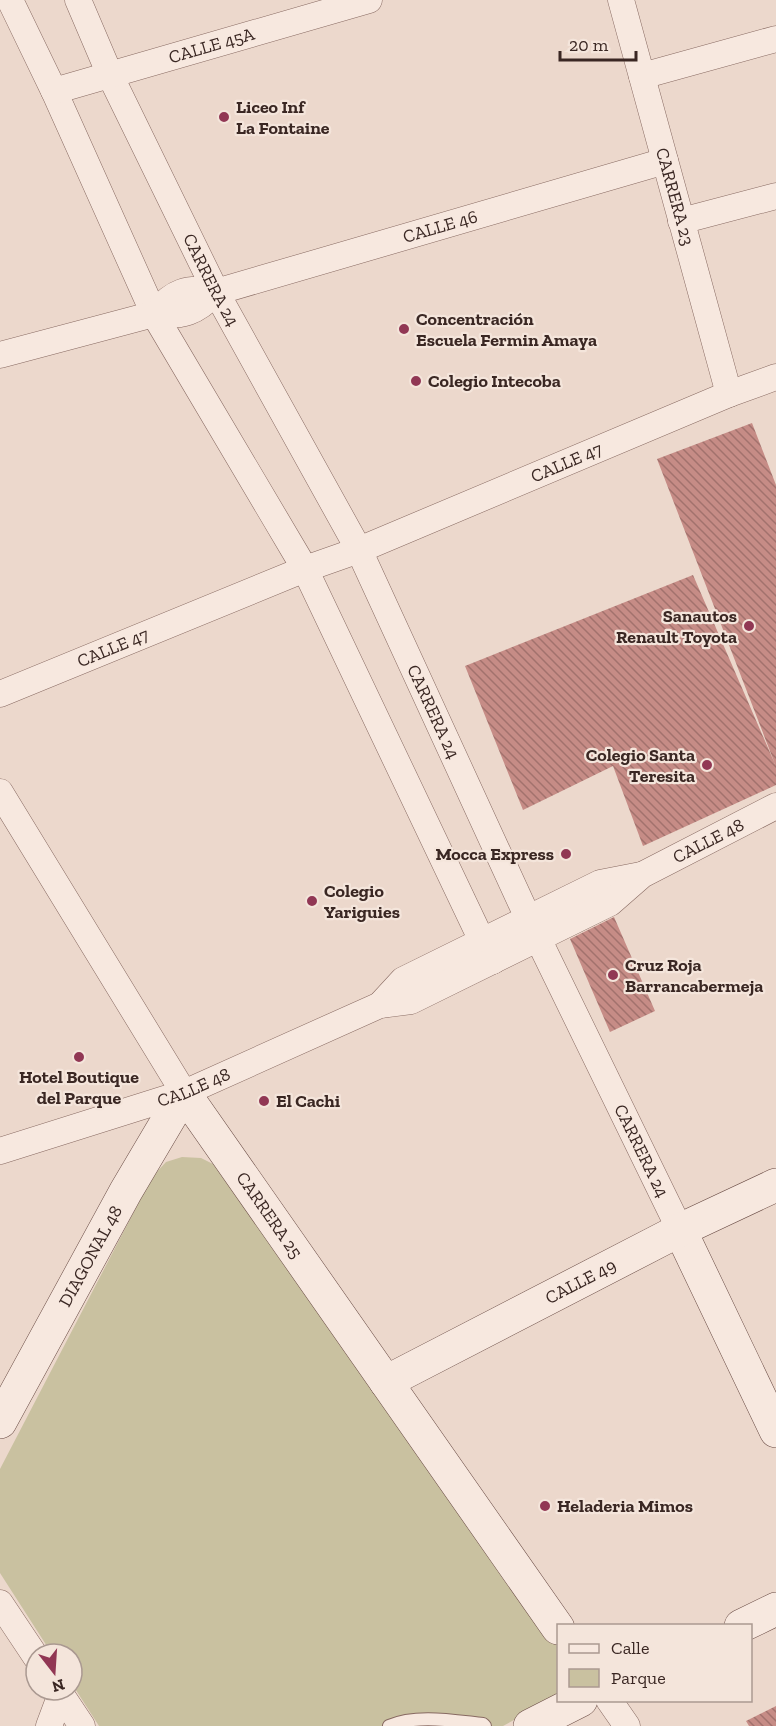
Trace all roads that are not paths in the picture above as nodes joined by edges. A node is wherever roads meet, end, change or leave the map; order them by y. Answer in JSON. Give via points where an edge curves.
{"nodes":[{"id":1,"x":10,"y":0,"type":"edge"},
{"id":2,"x":78,"y":0,"type":"edge"},
{"id":3,"x":369,"y":0,"type":"edge"},
{"id":4,"x":621,"y":0,"type":"edge"},
{"id":5,"x":776,"y":39,"type":"edge"},
{"id":6,"x":110,"y":75,"type":"junction"},
{"id":7,"x":642,"y":76,"type":"junction"},
{"id":8,"x":54,"y":91,"type":"junction"},
{"id":9,"x":665,"y":162,"type":"junction"},
{"id":10,"x":776,"y":196,"type":"edge"},
{"id":11,"x":681,"y":221,"type":"junction"},
{"id":12,"x":216,"y":292,"type":"junction"},
{"id":13,"x":154,"y":314,"type":"junction"},
{"id":14,"x":0,"y":355,"type":"edge"},
{"id":15,"x":776,"y":377,"type":"edge"},
{"id":16,"x":729,"y":394,"type":"junction"},
{"id":17,"x":359,"y":550,"type":"junction"},
{"id":18,"x":304,"y":569,"type":"junction"},
{"id":19,"x":317,"y":595,"type":"junction"},
{"id":20,"x":0,"y":694,"type":"edge"},
{"id":21,"x":0,"y":792,"type":"edge"},
{"id":22,"x":776,"y":807,"type":"edge"},
{"id":23,"x":533,"y":928,"type":"junction"},
{"id":24,"x":488,"y":951,"type":"junction"},
{"id":25,"x":184,"y":1093,"type":"junction"},
{"id":26,"x":0,"y":1151,"type":"edge"},
{"id":27,"x":776,"y":1185,"type":"edge"},
{"id":28,"x":680,"y":1230,"type":"junction"},
{"id":29,"x":386,"y":1382,"type":"junction"},
{"id":30,"x":0,"y":1422,"type":"edge"},
{"id":31,"x":776,"y":1431,"type":"edge"},
{"id":32,"x":0,"y":1603,"type":"edge"},
{"id":33,"x":776,"y":1609,"type":"edge"},
{"id":34,"x":745,"y":1624,"type":"edge"},
{"id":35,"x":557,"y":1627,"type":"edge"},
{"id":36,"x":26,"y":1642,"type":"edge"},
{"id":37,"x":57,"y":1702,"type":"edge"},
{"id":38,"x":66,"y":1702,"type":"edge"},
{"id":39,"x":579,"y":1702,"type":"edge"},
{"id":40,"x":610,"y":1702,"type":"edge"},
{"id":41,"x":49,"y":1726,"type":"edge"},
{"id":42,"x":82,"y":1726,"type":"edge"},
{"id":43,"x":389,"y":1726,"type":"edge"},
{"id":44,"x":485,"y":1726,"type":"edge"},
{"id":45,"x":530,"y":1726,"type":"edge"},
{"id":46,"x":627,"y":1726,"type":"edge"}],
"edges":[{"from":1,"to":8,"type":"street"},
{"from":2,"to":6,"type":"street","name":"CARRERA 24"},
{"from":3,"to":6,"type":"street","name":"CALLE 45A"},
{"from":4,"to":7,"type":"street","name":"CARRERA 23"},
{"from":5,"to":7,"type":"street"},
{"from":6,"to":8,"type":"street","name":"CALLE 45A"},
{"from":6,"to":12,"type":"street","name":"CARRERA 24"},
{"from":7,"to":9,"type":"street","name":"CARRERA 23"},
{"from":8,"to":13,"type":"street"},
{"from":9,"to":11,"type":"street","name":"CARRERA 23"},
{"from":9,"to":12,"type":"street","name":"CALLE 46"},
{"from":10,"to":11,"type":"street"},
{"from":11,"to":16,"type":"street","name":"CARRERA 23"},
{"from":12,"to":13,"type":"street","name":"CALLE 46","via":[[199,288],[181,292],[165,300]]},
{"from":12,"to":17,"type":"street","name":"CARRERA 24"},
{"from":13,"to":14,"type":"street","name":"CALLE 46"},
{"from":13,"to":18,"type":"street"},
{"from":15,"to":16,"type":"street","name":"CALLE 47"},
{"from":16,"to":17,"type":"street","name":"CALLE 47"},
{"from":17,"to":18,"type":"street","name":"CALLE 47"},
{"from":17,"to":19,"type":"street","name":"CALLE 47","via":[[335,570]]},
{"from":17,"to":23,"type":"street","name":"CARRERA 24"},
{"from":18,"to":19,"type":"street"},
{"from":18,"to":20,"type":"street","name":"CALLE 47"},
{"from":19,"to":24,"type":"street"},
{"from":21,"to":25,"type":"street","name":"CARRERA 25"},
{"from":22,"to":23,"type":"street","name":"CALLE 48","via":[[642,875],[600,883]]},
{"from":23,"to":24,"type":"street","name":"CALLE 48"},
{"from":23,"to":28,"type":"street","name":"CARRERA 24"},
{"from":24,"to":25,"type":"street","name":"CALLE 48","via":[[403,980],[380,1005]]},
{"from":25,"to":26,"type":"street","name":"CALLE 48"},
{"from":25,"to":29,"type":"street","name":"CARRERA 25"},
{"from":25,"to":30,"type":"street","name":"DIAGONAL 48"},
{"from":27,"to":28,"type":"street","name":"CALLE 49"},
{"from":28,"to":29,"type":"street","name":"CALLE 49"},
{"from":28,"to":31,"type":"street","name":"CARRERA 24"},
{"from":29,"to":35,"type":"street","name":"CARRERA 25"},
{"from":32,"to":36,"type":"street"},
{"from":33,"to":34,"type":"street"},
{"from":37,"to":41,"type":"street"},
{"from":38,"to":42,"type":"street"},
{"from":39,"to":45,"type":"street"},
{"from":40,"to":46,"type":"street"},
{"from":43,"to":44,"type":"lane","via":[[439,1719]]}]}
